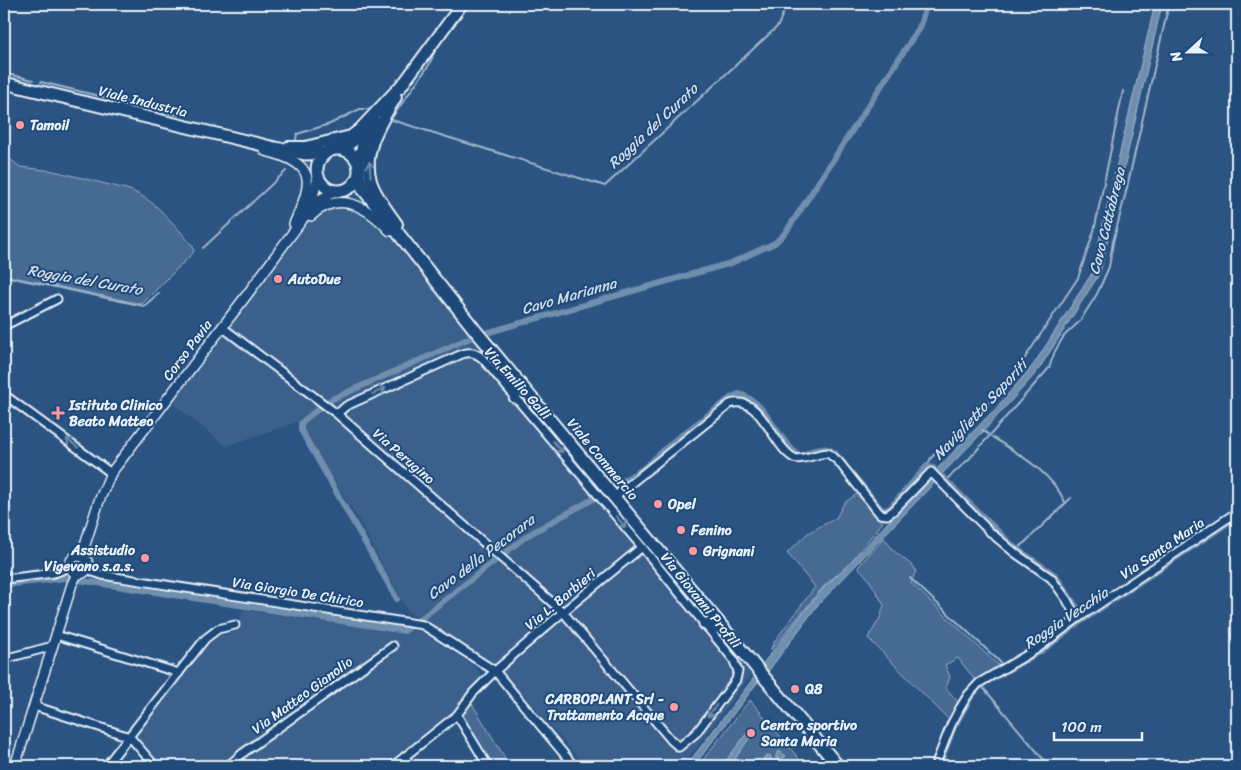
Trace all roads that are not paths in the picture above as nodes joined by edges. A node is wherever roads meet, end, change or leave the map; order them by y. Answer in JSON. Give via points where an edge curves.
{"nodes":[{"id":1,"x":462,"y":4,"type":"edge"},
{"id":2,"x":4,"y":83,"type":"edge"},
{"id":3,"x":403,"y":83,"type":"junction"},
{"id":4,"x":380,"y":115,"type":"junction"},
{"id":5,"x":208,"y":132,"type":"junction"},
{"id":6,"x":275,"y":148,"type":"junction"},
{"id":7,"x":336,"y":149,"type":"junction"},
{"id":8,"x":325,"y":153,"type":"junction"},
{"id":9,"x":359,"y":170,"type":"junction"},
{"id":10,"x":318,"y":173,"type":"junction"},
{"id":11,"x":340,"y":190,"type":"junction"},
{"id":12,"x":302,"y":220,"type":"junction"},
{"id":13,"x":288,"y":238,"type":"junction"},
{"id":14,"x":403,"y":240,"type":"junction"},
{"id":15,"x":428,"y":272,"type":"junction"},
{"id":16,"x":57,"y":298,"type":"dead end"},
{"id":17,"x":4,"y":326,"type":"edge"},
{"id":18,"x":222,"y":327,"type":"junction"},
{"id":19,"x":515,"y":377,"type":"junction"},
{"id":20,"x":5,"y":396,"type":"edge"},
{"id":21,"x":515,"y":396,"type":"junction"},
{"id":22,"x":337,"y":414,"type":"junction"},
{"id":23,"x":111,"y":473,"type":"junction"},
{"id":24,"x":606,"y":493,"type":"junction"},
{"id":25,"x":1237,"y":512,"type":"edge"},
{"id":26,"x":642,"y":547,"type":"junction"},
{"id":27,"x":81,"y":557,"type":"junction"},
{"id":28,"x":70,"y":567,"type":"junction"},
{"id":29,"x":88,"y":568,"type":"junction"},
{"id":30,"x":77,"y":575,"type":"junction"},
{"id":31,"x":4,"y":577,"type":"edge"},
{"id":32,"x":563,"y":612,"type":"junction"},
{"id":33,"x":1080,"y":617,"type":"junction"},
{"id":34,"x":704,"y":624,"type":"junction"},
{"id":35,"x":235,"y":625,"type":"dead end"},
{"id":36,"x":724,"y":629,"type":"junction"},
{"id":37,"x":56,"y":635,"type":"junction"},
{"id":38,"x":53,"y":646,"type":"junction"},
{"id":39,"x":392,"y":646,"type":"dead end"},
{"id":40,"x":4,"y":659,"type":"edge"},
{"id":41,"x":495,"y":671,"type":"junction"},
{"id":42,"x":738,"y":671,"type":"joint"},
{"id":43,"x":179,"y":673,"type":"junction"},
{"id":44,"x":34,"y":706,"type":"junction"},
{"id":45,"x":457,"y":715,"type":"junction"},
{"id":46,"x":130,"y":737,"type":"junction"},
{"id":47,"x":405,"y":756,"type":"junction"},
{"id":48,"x":15,"y":766,"type":"edge"},
{"id":49,"x":106,"y":766,"type":"edge"},
{"id":50,"x":156,"y":766,"type":"edge"},
{"id":51,"x":228,"y":766,"type":"edge"},
{"id":52,"x":393,"y":766,"type":"edge"},
{"id":53,"x":410,"y":766,"type":"edge"},
{"id":54,"x":488,"y":766,"type":"edge"},
{"id":55,"x":574,"y":766,"type":"edge"},
{"id":56,"x":838,"y":766,"type":"edge"},
{"id":57,"x":935,"y":766,"type":"edge"}],
"edges":[{"from":1,"to":3,"type":"main road"},
{"from":2,"to":5,"type":"main road","name":"Viale Industria"},
{"from":3,"to":4,"type":"main road"},
{"from":3,"to":5,"type":"main road","via":[[351,136],[296,148],[235,134]]},
{"from":15,"to":3,"type":"main road","one_way":true,"via":[[378,196],[368,169],[373,140]]},
{"from":4,"to":7,"type":"main road","via":[[358,139]]},
{"from":4,"to":9,"type":"main road","via":[[362,143]]},
{"from":5,"to":6,"type":"main road","name":"Viale Industria"},
{"from":5,"to":13,"type":"street","via":[[290,159],[305,171],[308,180],[306,199]]},
{"from":6,"to":8,"type":"main road","name":"Viale Industria","via":[[306,154]]},
{"from":6,"to":10,"type":"main road","name":"Viale Industria","via":[[305,160]]},
{"from":7,"to":8,"type":"main road"},
{"from":7,"to":9,"type":"main road","via":[[348,151],[356,159]]},
{"from":8,"to":10,"type":"main road"},
{"from":9,"to":11,"type":"main road","via":[[356,182]]},
{"from":9,"to":14,"type":"main road","name":"Viale Commercio","via":[[364,189]]},
{"from":10,"to":11,"type":"main road","via":[[325,187]]},
{"from":10,"to":12,"type":"street","name":"Corso Pavia","via":[[313,197]]},
{"from":11,"to":12,"type":"street","name":"Corso Pavia","via":[[318,201]]},
{"from":11,"to":14,"type":"main road","name":"Viale Commercio","via":[[366,200]]},
{"from":12,"to":13,"type":"street","name":"Corso Pavia"},
{"from":13,"to":15,"type":"street","via":[[318,210],[331,203],[349,202],[382,222]]},
{"from":13,"to":18,"type":"street","name":"Corso Pavia"},
{"from":14,"to":15,"type":"main road","name":"Viale Commercio"},
{"from":15,"to":19,"type":"main road","name":"Viale Commercio"},
{"from":16,"to":17,"type":"street"},
{"from":18,"to":22,"type":"street","name":"Via Perugino"},
{"from":18,"to":23,"type":"street","name":"Corso Pavia"},
{"from":19,"to":21,"type":"main road"},
{"from":19,"to":24,"type":"main road","name":"Viale Commercio"},
{"from":23,"to":20,"type":"street","one_way":true},
{"from":22,"to":21,"type":"street","name":"Via Emilio Galli","one_way":true,"via":[[346,406],[470,352],[477,353]]},
{"from":21,"to":24,"type":"street","name":"Via Emilio Galli","one_way":true},
{"from":22,"to":32,"type":"street","name":"Via Perugino"},
{"from":23,"to":27,"type":"street","name":"Corso Pavia"},
{"from":24,"to":26,"type":"street","name":"Via Emilio Galli","one_way":true},
{"from":24,"to":33,"type":"street","via":[[738,401],[758,414],[795,459],[828,453],[880,514],[894,511],[935,474],[990,532],[1050,578]]},
{"from":24,"to":36,"type":"main road","name":"Viale Commercio"},
{"from":25,"to":33,"type":"street","name":"Via Santa Maria"},
{"from":26,"to":32,"type":"street","name":"Via L. Barbieri"},
{"from":26,"to":34,"type":"street","name":"Via Giovanni Profili"},
{"from":27,"to":28,"type":"street","name":"Corso Pavia","via":[[74,558]]},
{"from":27,"to":29,"type":"street"},
{"from":28,"to":30,"type":"street"},
{"from":28,"to":31,"type":"street","via":[[54,573]]},
{"from":29,"to":30,"type":"street"},
{"from":29,"to":41,"type":"street","name":"Via Giorgio De Chirico","via":[[102,575],[423,625]]},
{"from":30,"to":37,"type":"street"},
{"from":32,"to":41,"type":"street","name":"Via L. Barbieri"},
{"from":42,"to":32,"type":"street","name":"Via Perugino","one_way":true,"via":[[736,680],[696,733],[679,747]]},
{"from":33,"to":57,"type":"street","name":"Via Santa Maria","via":[[1037,649],[979,683],[951,725]]},
{"from":34,"to":36,"type":"main road"},
{"from":34,"to":42,"type":"street","name":"Via Giovanni Profili","via":[[733,659]]},
{"from":35,"to":43,"type":"street","via":[[218,629],[205,639]]},
{"from":36,"to":56,"type":"main road","name":"Viale Commercio"},
{"from":37,"to":38,"type":"street"},
{"from":37,"to":43,"type":"street"},
{"from":38,"to":40,"type":"street"},
{"from":38,"to":44,"type":"street"},
{"from":39,"to":51,"type":"street","name":"Via Matteo Gianolio"},
{"from":41,"to":45,"type":"street","name":"Via L. Barbieri"},
{"from":41,"to":55,"type":"street","name":"Via Giorgio De Chirico"},
{"from":43,"to":46,"type":"street"},
{"from":44,"to":46,"type":"street"},
{"from":44,"to":48,"type":"street"},
{"from":45,"to":47,"type":"street","name":"Via L. Barbieri"},
{"from":45,"to":54,"type":"street"},
{"from":46,"to":49,"type":"street"},
{"from":46,"to":50,"type":"street"},
{"from":47,"to":52,"type":"street","name":"Via L. Barbieri"},
{"from":47,"to":53,"type":"street"}]}
